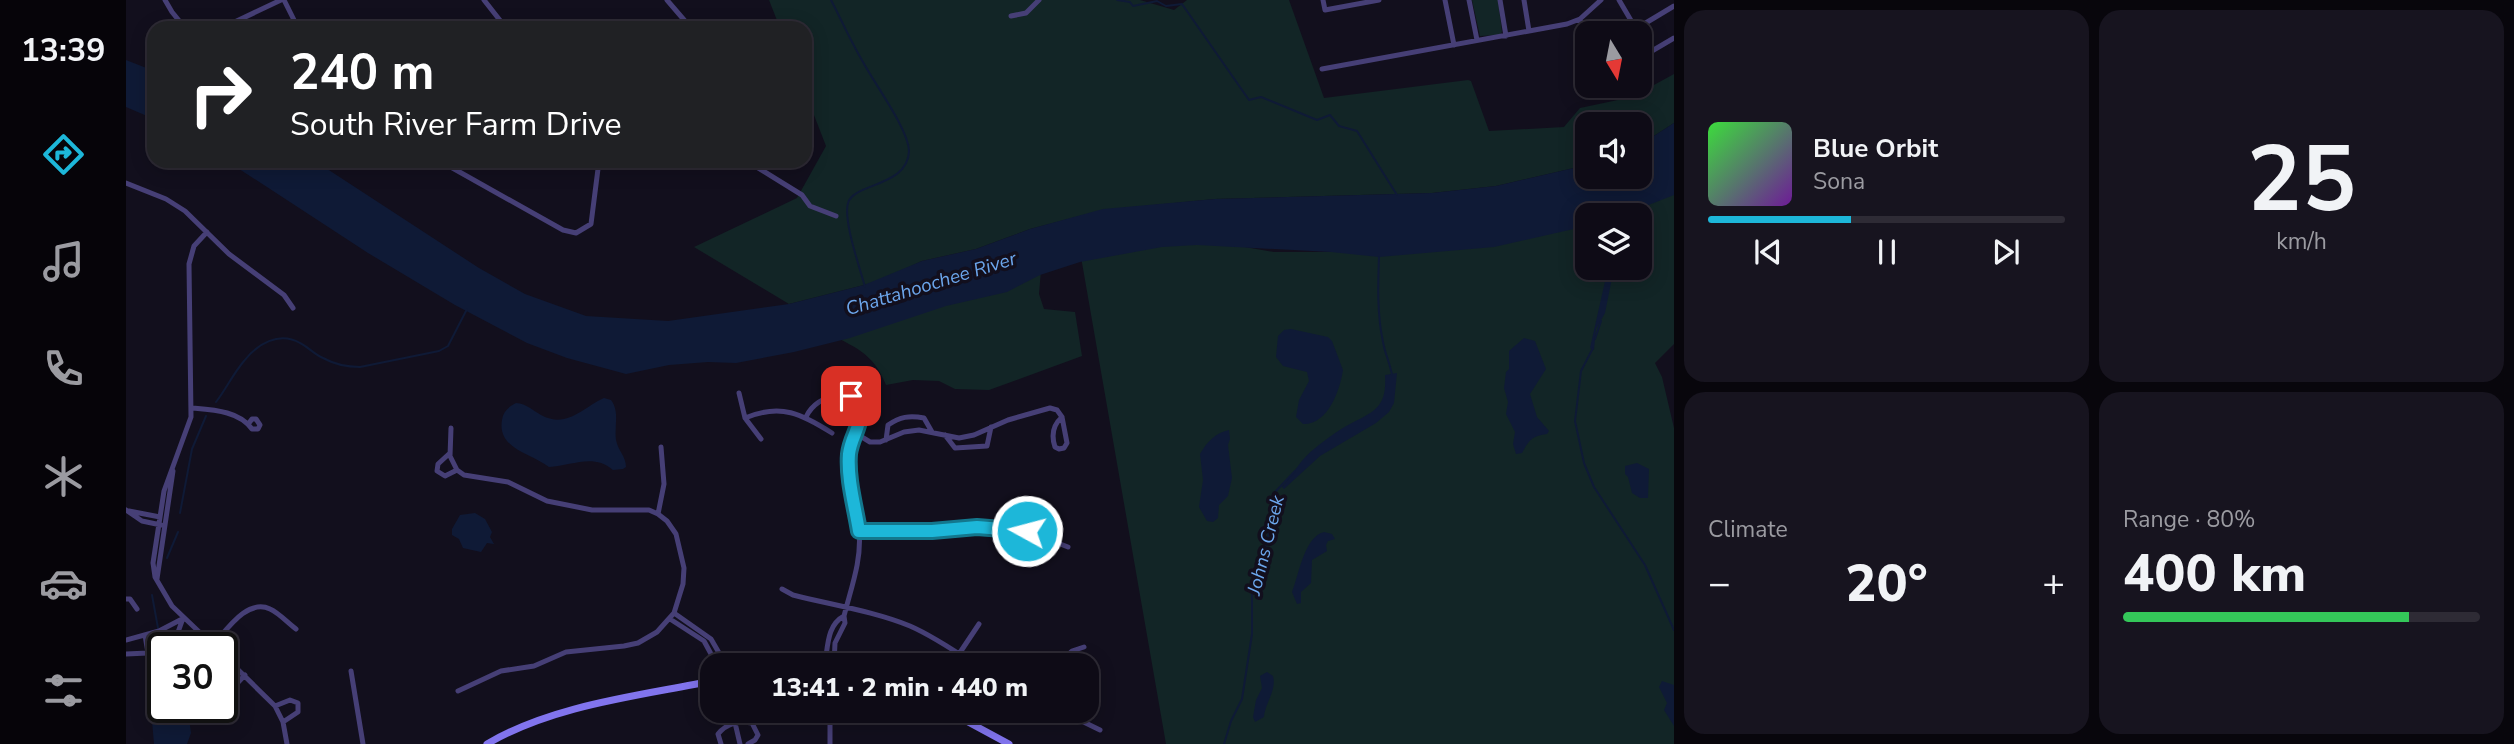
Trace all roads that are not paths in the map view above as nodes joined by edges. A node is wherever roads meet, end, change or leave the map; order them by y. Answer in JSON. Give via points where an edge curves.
{"nodes":[{"id":1,"x":165,"y":0,"type":"edge"},
{"id":2,"x":282,"y":0,"type":"edge"},
{"id":3,"x":484,"y":0,"type":"edge"},
{"id":4,"x":667,"y":0,"type":"edge"},
{"id":5,"x":1040,"y":0,"type":"edge"},
{"id":6,"x":1323,"y":0,"type":"edge"},
{"id":7,"x":1379,"y":0,"type":"edge"},
{"id":8,"x":1445,"y":0,"type":"edge"},
{"id":9,"x":1469,"y":0,"type":"edge"},
{"id":10,"x":1500,"y":0,"type":"edge"},
{"id":11,"x":1524,"y":0,"type":"edge"},
{"id":12,"x":1601,"y":0,"type":"edge"},
{"id":13,"x":1619,"y":0,"type":"edge"},
{"id":14,"x":1669,"y":0,"type":"edge"},
{"id":15,"x":1674,"y":7,"type":"edge"},
{"id":16,"x":1011,"y":16,"type":"dead end"},
{"id":17,"x":1580,"y":19,"type":"joint"},
{"id":18,"x":179,"y":21,"type":"edge"},
{"id":19,"x":237,"y":21,"type":"edge"},
{"id":20,"x":294,"y":21,"type":"edge"},
{"id":21,"x":500,"y":21,"type":"edge"},
{"id":22,"x":685,"y":21,"type":"edge"},
{"id":23,"x":1631,"y":21,"type":"edge"},
{"id":24,"x":1650,"y":21,"type":"edge"},
{"id":25,"x":1529,"y":31,"type":"junction"},
{"id":26,"x":1506,"y":36,"type":"junction"},
{"id":27,"x":1674,"y":38,"type":"edge"},
{"id":28,"x":1477,"y":40,"type":"junction"},
{"id":29,"x":1454,"y":45,"type":"junction"},
{"id":30,"x":1652,"y":51,"type":"edge"},
{"id":31,"x":1322,"y":69,"type":"dead end"},
{"id":32,"x":452,"y":168,"type":"edge"},
{"id":33,"x":598,"y":168,"type":"edge"},
{"id":34,"x":758,"y":168,"type":"edge"},
{"id":35,"x":126,"y":183,"type":"edge"},
{"id":36,"x":836,"y":216,"type":"dead end"},
{"id":37,"x":207,"y":232,"type":"junction"},
{"id":38,"x":293,"y":309,"type":"dead end"},
{"id":39,"x":739,"y":393,"type":"dead end"},
{"id":40,"x":191,"y":408,"type":"junction"},
{"id":41,"x":806,"y":417,"type":"junction"},
{"id":42,"x":1062,"y":417,"type":"junction"},
{"id":43,"x":746,"y":418,"type":"junction"},
{"id":44,"x":249,"y":423,"type":"dead end"},
{"id":45,"x":991,"y":427,"type":"junction"},
{"id":46,"x":451,"y":428,"type":"dead end"},
{"id":47,"x":932,"y":432,"type":"junction"},
{"id":48,"x":832,"y":433,"type":"dead end"},
{"id":49,"x":857,"y":434,"type":"junction"},
{"id":50,"x":944,"y":435,"type":"junction"},
{"id":51,"x":761,"y":439,"type":"dead end"},
{"id":52,"x":886,"y":440,"type":"junction"},
{"id":53,"x":661,"y":447,"type":"dead end"},
{"id":54,"x":450,"y":453,"type":"junction"},
{"id":55,"x":174,"y":464,"type":"junction"},
{"id":56,"x":457,"y":470,"type":"junction"},
{"id":57,"x":658,"y":514,"type":"junction"},
{"id":58,"x":167,"y":518,"type":"junction"},
{"id":59,"x":159,"y":521,"type":"junction"},
{"id":60,"x":166,"y":526,"type":"junction"},
{"id":61,"x":859,"y":531,"type":"junction"},
{"id":62,"x":1068,"y":547,"type":"dead end"},
{"id":63,"x":157,"y":581,"type":"junction"},
{"id":64,"x":782,"y":589,"type":"dead end"},
{"id":65,"x":126,"y":599,"type":"edge"},
{"id":66,"x":136,"y":608,"type":"dead end"},
{"id":67,"x":846,"y":608,"type":"junction"},
{"id":68,"x":672,"y":616,"type":"junction"},
{"id":69,"x":183,"y":620,"type":"junction"},
{"id":70,"x":979,"y":624,"type":"dead end"},
{"id":71,"x":296,"y":629,"type":"dead end"},
{"id":72,"x":178,"y":632,"type":"edge"},
{"id":73,"x":197,"y":632,"type":"edge"},
{"id":74,"x":226,"y":632,"type":"edge"},
{"id":75,"x":145,"y":635,"type":"junction"},
{"id":76,"x":126,"y":640,"type":"edge"},
{"id":77,"x":147,"y":647,"type":"edge"},
{"id":78,"x":1084,"y":647,"type":"dead end"},
{"id":79,"x":147,"y":653,"type":"edge"},
{"id":80,"x":712,"y":653,"type":"edge"},
{"id":81,"x":832,"y":653,"type":"edge"},
{"id":82,"x":958,"y":653,"type":"edge"},
{"id":83,"x":961,"y":653,"type":"edge"},
{"id":84,"x":1070,"y":653,"type":"edge"},
{"id":85,"x":126,"y":654,"type":"edge"},
{"id":86,"x":238,"y":669,"type":"edge"},
{"id":87,"x":351,"y":671,"type":"dead end"},
{"id":88,"x":245,"y":675,"type":"junction"},
{"id":89,"x":238,"y":682,"type":"edge"},
{"id":90,"x":700,"y":684,"type":"edge"},
{"id":91,"x":458,"y":691,"type":"dead end"},
{"id":92,"x":275,"y":706,"type":"junction"},
{"id":93,"x":283,"y":722,"type":"junction"},
{"id":94,"x":733,"y":723,"type":"edge"},
{"id":95,"x":735,"y":723,"type":"edge"},
{"id":96,"x":752,"y":723,"type":"edge"},
{"id":97,"x":830,"y":723,"type":"edge"},
{"id":98,"x":969,"y":723,"type":"edge"},
{"id":99,"x":1086,"y":723,"type":"edge"},
{"id":100,"x":1100,"y":730,"type":"dead end"},
{"id":101,"x":1005,"y":743,"type":"edge"},
{"id":102,"x":287,"y":744,"type":"edge"},
{"id":103,"x":363,"y":744,"type":"edge"},
{"id":104,"x":487,"y":744,"type":"edge"},
{"id":105,"x":720,"y":744,"type":"edge"},
{"id":106,"x":740,"y":744,"type":"edge"},
{"id":107,"x":748,"y":744,"type":"edge"},
{"id":108,"x":830,"y":744,"type":"edge"}],
"edges":[{"from":1,"to":18,"type":"street"},
{"from":2,"to":19,"type":"street"},
{"from":2,"to":20,"type":"street"},
{"from":3,"to":21,"type":"street"},
{"from":4,"to":22,"type":"street"},
{"from":5,"to":16,"type":"street","via":[[1026,13]]},
{"from":6,"to":7,"type":"street","via":[[1325,10]]},
{"from":8,"to":29,"type":"street"},
{"from":9,"to":28,"type":"street"},
{"from":10,"to":26,"type":"street"},
{"from":11,"to":25,"type":"street"},
{"from":12,"to":17,"type":"street"},
{"from":13,"to":23,"type":"street"},
{"from":14,"to":15,"type":"street"},
{"from":15,"to":24,"type":"street"},
{"from":17,"to":25,"type":"street"},
{"from":25,"to":26,"type":"street"},
{"from":26,"to":28,"type":"street"},
{"from":27,"to":30,"type":"street"},
{"from":28,"to":29,"type":"street"},
{"from":29,"to":31,"type":"street"},
{"from":32,"to":33,"type":"street","via":[[576,233],[591,224]]},
{"from":34,"to":36,"type":"street","via":[[802,195],[810,206]]},
{"from":35,"to":37,"type":"street","via":[[176,204]]},
{"from":37,"to":38,"type":"street","via":[[284,295]]},
{"from":37,"to":40,"type":"street","via":[[194,246],[189,264]]},
{"from":39,"to":43,"type":"street"},
{"from":40,"to":44,"type":"street","via":[[220,411]]},
{"from":40,"to":55,"type":"street"},
{"from":41,"to":43,"type":"street","via":[[779,412]]},
{"from":41,"to":48,"type":"street"},
{"from":41,"to":49,"type":"street","via":[[818,402],[847,394],[859,411]]},
{"from":42,"to":42,"type":"street","via":[[1067,443],[1059,449],[1052,435]]},
{"from":42,"to":45,"type":"street","via":[[1050,408]]},
{"from":43,"to":51,"type":"street"},
{"from":45,"to":50,"type":"street","via":[[959,438]]},
{"from":45,"to":50,"type":"street","via":[[987,446],[955,448]]},
{"from":46,"to":54,"type":"street"},
{"from":47,"to":50,"type":"street"},
{"from":47,"to":52,"type":"street","via":[[912,431]]},
{"from":47,"to":52,"type":"street","via":[[924,418],[898,418],[888,425]]},
{"from":49,"to":52,"type":"street","via":[[870,442]]},
{"from":49,"to":61,"type":"street","via":[[849,467]]},
{"from":53,"to":57,"type":"street","via":[[664,484]]},
{"from":54,"to":56,"type":"street"},
{"from":54,"to":56,"type":"street","via":[[437,471],[445,476]]},
{"from":55,"to":58,"type":"street"},
{"from":55,"to":59,"type":"street"},
{"from":56,"to":57,"type":"street","via":[[508,482],[557,503]]},
{"from":57,"to":68,"type":"street","via":[[676,534],[684,568]]},
{"from":58,"to":59,"type":"street"},
{"from":58,"to":60,"type":"street"},
{"from":59,"to":59,"type":"street","via":[[126,510],[142,521]]},
{"from":59,"to":60,"type":"street"},
{"from":59,"to":63,"type":"street","via":[[153,564]]},
{"from":60,"to":63,"type":"street"},
{"from":61,"to":62,"type":"street","via":[[1003,527]]},
{"from":61,"to":67,"type":"street","via":[[858,559]]},
{"from":63,"to":69,"type":"street"},
{"from":64,"to":67,"type":"street"},
{"from":65,"to":66,"type":"street"},
{"from":67,"to":81,"type":"street","via":[[831,631]]},
{"from":67,"to":82,"type":"street","via":[[907,625]]},
{"from":68,"to":80,"type":"street"},
{"from":68,"to":91,"type":"street","via":[[638,643],[566,652],[534,666],[501,671]]},
{"from":69,"to":72,"type":"street"},
{"from":69,"to":73,"type":"street"},
{"from":69,"to":75,"type":"street"},
{"from":70,"to":83,"type":"street"},
{"from":71,"to":74,"type":"street","via":[[272,610],[256,607],[244,612]]},
{"from":75,"to":76,"type":"street"},
{"from":75,"to":77,"type":"street"},
{"from":78,"to":84,"type":"street"},
{"from":79,"to":85,"type":"street"},
{"from":86,"to":88,"type":"street"},
{"from":87,"to":103,"type":"street"},
{"from":88,"to":89,"type":"street"},
{"from":88,"to":92,"type":"street"},
{"from":90,"to":104,"type":"main road","via":[[545,717]]},
{"from":92,"to":93,"type":"street"},
{"from":92,"to":93,"type":"street","via":[[290,699],[298,703],[298,712]]},
{"from":93,"to":102,"type":"street"},
{"from":94,"to":105,"type":"street","via":[[718,734]]},
{"from":95,"to":106,"type":"street"},
{"from":96,"to":107,"type":"street","via":[[758,734]]},
{"from":97,"to":108,"type":"street"},
{"from":98,"to":101,"type":"main road"},
{"from":99,"to":100,"type":"street"}]}
